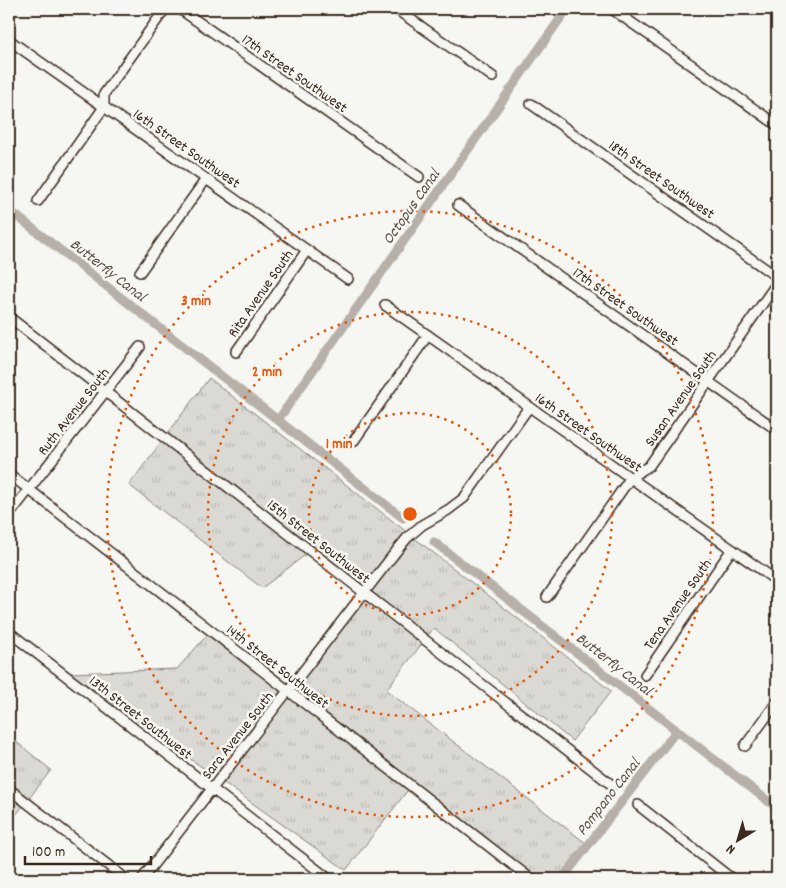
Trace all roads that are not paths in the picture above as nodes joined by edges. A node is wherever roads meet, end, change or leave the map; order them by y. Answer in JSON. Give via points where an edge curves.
{"nodes":[{"id":1,"x":165,"y":9,"type":"edge"},
{"id":2,"x":180,"y":9,"type":"edge"},
{"id":3,"x":396,"y":9,"type":"edge"},
{"id":4,"x":612,"y":9,"type":"edge"},
{"id":5,"x":9,"y":40,"type":"edge"},
{"id":6,"x":493,"y":77,"type":"dead end"},
{"id":7,"x":531,"y":104,"type":"dead end"},
{"id":8,"x":104,"y":107,"type":"junction"},
{"id":9,"x":777,"y":125,"type":"edge"},
{"id":10,"x":419,"y":177,"type":"dead end"},
{"id":11,"x":206,"y":179,"type":"junction"},
{"id":12,"x":38,"y":200,"type":"dead end"},
{"id":13,"x":458,"y":205,"type":"dead end"},
{"id":14,"x":307,"y":250,"type":"junction"},
{"id":15,"x":140,"y":272,"type":"dead end"},
{"id":16,"x":777,"y":277,"type":"edge"},
{"id":17,"x":348,"y":279,"type":"dead end"},
{"id":18,"x":777,"y":284,"type":"edge"},
{"id":19,"x":385,"y":305,"type":"dead end"},
{"id":20,"x":9,"y":318,"type":"edge"},
{"id":21,"x":428,"y":335,"type":"junction"},
{"id":22,"x":140,"y":347,"type":"dead end"},
{"id":23,"x":236,"y":352,"type":"dead end"},
{"id":24,"x":708,"y":381,"type":"junction"},
{"id":25,"x":105,"y":392,"type":"junction"},
{"id":26,"x":529,"y":407,"type":"junction"},
{"id":27,"x":777,"y":430,"type":"edge"},
{"id":28,"x":353,"y":442,"type":"dead end"},
{"id":29,"x":9,"y":474,"type":"edge"},
{"id":30,"x":631,"y":477,"type":"junction"},
{"id":31,"x":28,"y":489,"type":"junction"},
{"id":32,"x":9,"y":515,"type":"edge"},
{"id":33,"x":732,"y":549,"type":"junction"},
{"id":34,"x":777,"y":581,"type":"edge"},
{"id":35,"x":364,"y":594,"type":"junction"},
{"id":36,"x":547,"y":597,"type":"dead end"},
{"id":37,"x":9,"y":632,"type":"edge"},
{"id":38,"x":644,"y":675,"type":"dead end"},
{"id":39,"x":288,"y":692,"type":"junction"},
{"id":40,"x":777,"y":702,"type":"edge"},
{"id":41,"x":745,"y":746,"type":"dead end"},
{"id":42,"x":612,"y":786,"type":"dead end"},
{"id":43,"x":9,"y":789,"type":"edge"},
{"id":44,"x":212,"y":789,"type":"junction"},
{"id":45,"x":638,"y":805,"type":"dead end"},
{"id":46,"x":126,"y":879,"type":"edge"},
{"id":47,"x":142,"y":879,"type":"edge"},
{"id":48,"x":329,"y":879,"type":"edge"},
{"id":49,"x":531,"y":879,"type":"edge"},
{"id":50,"x":732,"y":879,"type":"edge"}],
"edges":[{"from":1,"to":8,"type":"street","via":[[104,94]]},
{"from":2,"to":10,"type":"street","name":"17th Street Southwest"},
{"from":3,"to":6,"type":"street"},
{"from":4,"to":9,"type":"street"},
{"from":5,"to":8,"type":"street","name":"16th Street Southwest"},
{"from":7,"to":16,"type":"street","name":"18th Street Southwest"},
{"from":8,"to":11,"type":"street","name":"16th Street Southwest"},
{"from":8,"to":12,"type":"street"},
{"from":11,"to":14,"type":"street","name":"16th Street Southwest"},
{"from":11,"to":15,"type":"street"},
{"from":13,"to":24,"type":"street","name":"17th Street Southwest"},
{"from":14,"to":17,"type":"street","name":"16th Street Southwest"},
{"from":14,"to":23,"type":"street","name":"Rita Avenue South"},
{"from":18,"to":24,"type":"street","name":"Susan Avenue South"},
{"from":19,"to":21,"type":"street","name":"16th Street Southwest"},
{"from":20,"to":25,"type":"street","name":"15th Street Southwest"},
{"from":21,"to":26,"type":"street","name":"16th Street Southwest"},
{"from":21,"to":28,"type":"street"},
{"from":22,"to":25,"type":"street","name":"Ruth Avenue South"},
{"from":24,"to":27,"type":"street","name":"17th Street Southwest"},
{"from":24,"to":30,"type":"street","name":"Susan Avenue South","via":[[649,466]]},
{"from":25,"to":31,"type":"street","name":"Ruth Avenue South"},
{"from":25,"to":35,"type":"street","name":"15th Street Southwest"},
{"from":26,"to":30,"type":"street","name":"16th Street Southwest"},
{"from":26,"to":35,"type":"street","name":"Sara Avenue South","via":[[464,498],[414,531]]},
{"from":29,"to":31,"type":"street","name":"14th Street Southwest"},
{"from":30,"to":33,"type":"street","name":"16th Street Southwest"},
{"from":30,"to":36,"type":"street","name":"Susan Avenue South"},
{"from":31,"to":32,"type":"street","name":"Ruth Avenue South"},
{"from":31,"to":39,"type":"street","name":"14th Street Southwest"},
{"from":33,"to":34,"type":"street","name":"16th Street Southwest"},
{"from":33,"to":38,"type":"street","name":"Tena Avenue South"},
{"from":35,"to":39,"type":"street","name":"Sara Avenue South"},
{"from":35,"to":42,"type":"street","name":"15th Street Southwest"},
{"from":37,"to":44,"type":"street","name":"13th Street Southwest"},
{"from":39,"to":44,"type":"street","name":"Sara Avenue South"},
{"from":39,"to":49,"type":"street","name":"14th Street Southwest"},
{"from":40,"to":41,"type":"street"},
{"from":43,"to":46,"type":"street"},
{"from":44,"to":47,"type":"street","name":"Sara Avenue South"},
{"from":44,"to":48,"type":"street","name":"13th Street Southwest"},
{"from":45,"to":50,"type":"street"}]}
